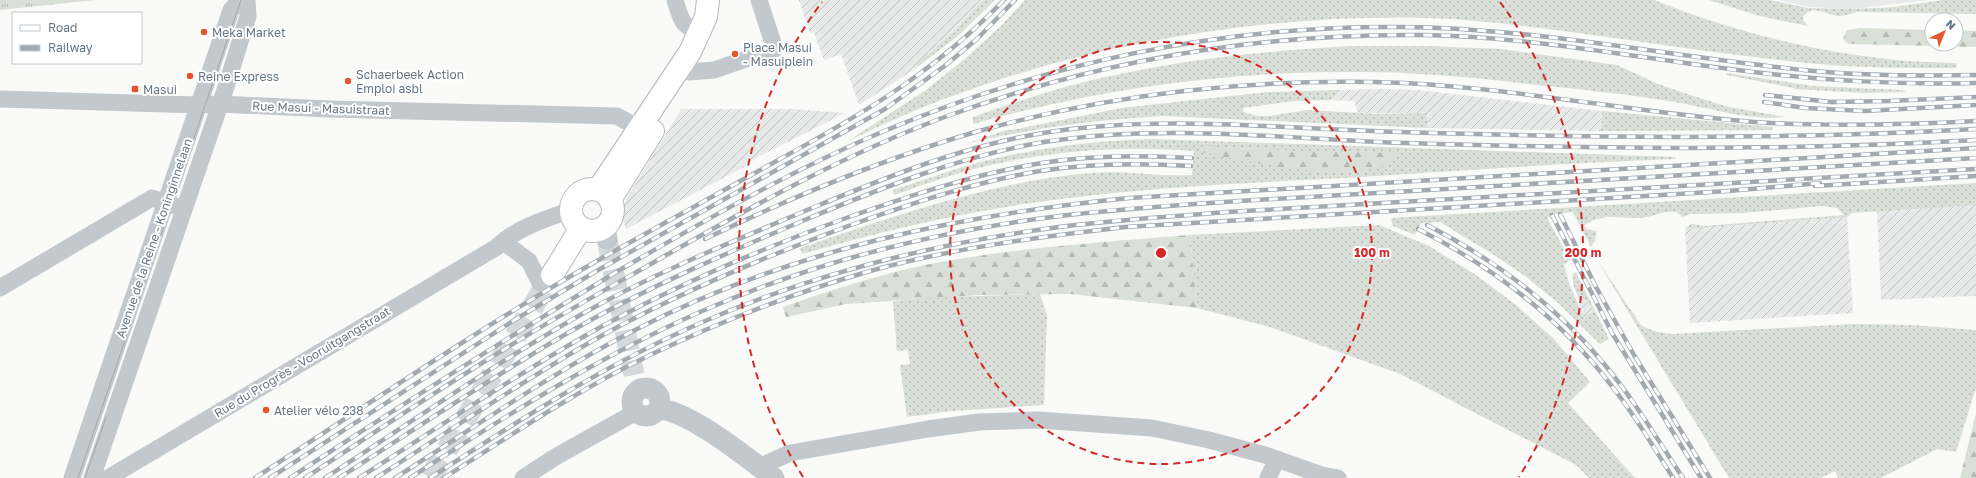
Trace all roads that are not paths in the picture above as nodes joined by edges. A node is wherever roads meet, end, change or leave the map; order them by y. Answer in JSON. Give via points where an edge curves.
{"nodes":[{"id":1,"x":240,"y":0,"type":"edge"},
{"id":2,"x":247,"y":0,"type":"edge"},
{"id":3,"x":675,"y":0,"type":"edge"},
{"id":4,"x":708,"y":0,"type":"edge"},
{"id":5,"x":759,"y":0,"type":"edge"},
{"id":6,"x":700,"y":32,"type":"junction"},
{"id":7,"x":689,"y":72,"type":"junction"},
{"id":8,"x":0,"y":98,"type":"edge"},
{"id":9,"x":219,"y":104,"type":"junction"},
{"id":10,"x":199,"y":105,"type":"junction"},
{"id":11,"x":641,"y":139,"type":"junction"},
{"id":12,"x":604,"y":195,"type":"junction"},
{"id":13,"x":165,"y":202,"type":"junction"},
{"id":14,"x":184,"y":208,"type":"junction"},
{"id":15,"x":575,"y":219,"type":"junction"},
{"id":16,"x":503,"y":247,"type":"junction"},
{"id":17,"x":546,"y":279,"type":"joint"},
{"id":18,"x":0,"y":288,"type":"edge"},
{"id":19,"x":659,"y":409,"type":"junction"},
{"id":20,"x":636,"y":412,"type":"junction"},
{"id":21,"x":1277,"y":459,"type":"junction"},
{"id":22,"x":766,"y":472,"type":"edge"},
{"id":23,"x":72,"y":478,"type":"edge"},
{"id":24,"x":92,"y":478,"type":"edge"},
{"id":25,"x":108,"y":478,"type":"edge"},
{"id":26,"x":523,"y":478,"type":"edge"},
{"id":27,"x":1268,"y":478,"type":"edge"},
{"id":28,"x":1338,"y":478,"type":"edge"}],
"edges":[{"from":1,"to":10,"type":"street","name":"Avenue de la Reine - Koninginnelaan","via":[[231,10]]},
{"from":2,"to":9,"type":"street","name":"Avenue de la Reine - Koninginnelaan","via":[[248,16]]},
{"from":3,"to":6,"type":"street","via":[[682,22]]},
{"from":4,"to":6,"type":"main road","via":[[706,17]]},
{"from":5,"to":7,"type":"street","via":[[775,49],[714,70]]},
{"from":6,"to":7,"type":"main road","via":[[700,44]]},
{"from":6,"to":11,"type":"main road"},
{"from":7,"to":11,"type":"main road"},
{"from":8,"to":10,"type":"street","name":"Rue Masui - Masuistraat"},
{"from":9,"to":10,"type":"street","name":"Rue Masui - Masuistraat"},
{"from":9,"to":11,"type":"street","name":"Rue Masui - Masuistraat","via":[[617,116]]},
{"from":9,"to":14,"type":"street","name":"Avenue de la Reine - Koninginnelaan"},
{"from":10,"to":13,"type":"street","name":"Avenue de la Reine - Koninginnelaan"},
{"from":11,"to":12,"type":"main road","via":[[624,149]]},
{"from":12,"to":15,"type":"main road","via":[[591,189],[579,193],[572,204]]},
{"from":12,"to":15,"type":"main road","via":[[613,209],[606,233],[598,230],[589,231]]},
{"from":13,"to":14,"type":"street"},
{"from":13,"to":18,"type":"street","via":[[152,198]]},
{"from":13,"to":23,"type":"street","name":"Avenue de la Reine - Koninginnelaan"},
{"from":14,"to":24,"type":"street","name":"Avenue de la Reine - Koninginnelaan"},
{"from":15,"to":16,"type":"street","name":"Rue du Progrès - Vooruitgangstraat","via":[[546,219],[507,237]]},
{"from":15,"to":17,"type":"main road"},
{"from":16,"to":17,"type":"street","via":[[529,261]]},
{"from":16,"to":25,"type":"street","name":"Rue du Progrès - Vooruitgangstraat"},
{"from":19,"to":20,"type":"street","via":[[655,414],[648,416],[641,416]]},
{"from":19,"to":20,"type":"street","via":[[661,403],[657,392],[638,382],[631,402]]},
{"from":19,"to":22,"type":"street","via":[[672,411],[711,433]]},
{"from":20,"to":26,"type":"street"},
{"from":21,"to":22,"type":"street","via":[[1209,440],[1152,428],[1038,420],[980,422],[790,453]]},
{"from":21,"to":27,"type":"street"},
{"from":21,"to":28,"type":"street"}]}
